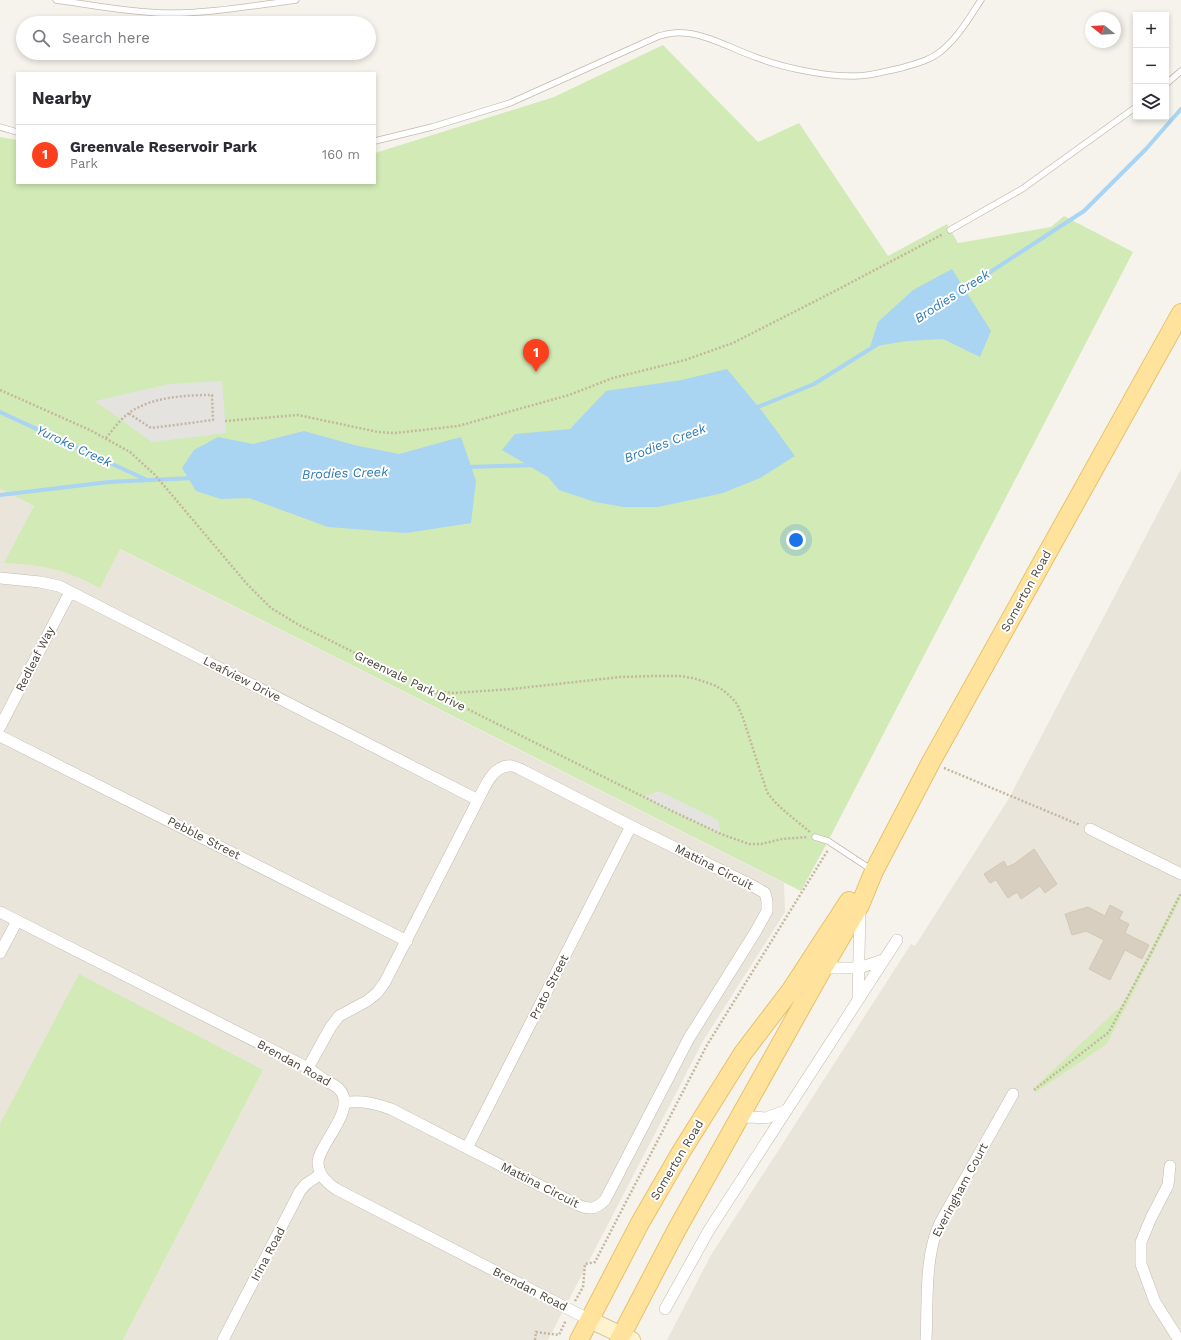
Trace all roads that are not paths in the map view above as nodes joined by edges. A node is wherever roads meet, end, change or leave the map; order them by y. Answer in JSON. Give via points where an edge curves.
{"nodes":[{"id":1,"x":56,"y":0,"type":"edge"},
{"id":2,"x":296,"y":0,"type":"edge"},
{"id":3,"x":981,"y":0,"type":"edge"},
{"id":4,"x":1181,"y":71,"type":"edge"},
{"id":5,"x":1169,"y":81,"type":"edge"},
{"id":6,"x":1133,"y":109,"type":"edge"},
{"id":7,"x":0,"y":127,"type":"edge"},
{"id":8,"x":16,"y":132,"type":"edge"},
{"id":9,"x":376,"y":141,"type":"edge"},
{"id":10,"x":950,"y":230,"type":"road end"},
{"id":11,"x":1181,"y":313,"type":"edge"},
{"id":12,"x":0,"y":578,"type":"edge"},
{"id":13,"x":70,"y":592,"type":"junction"},
{"id":14,"x":0,"y":727,"type":"edge"},
{"id":15,"x":0,"y":736,"type":"edge"},
{"id":16,"x":478,"y":800,"type":"junction"},
{"id":17,"x":631,"y":826,"type":"junction"},
{"id":18,"x":1090,"y":829,"type":"road end"},
{"id":19,"x":816,"y":837,"type":"road end"},
{"id":20,"x":874,"y":871,"type":"junction"},
{"id":21,"x":1181,"y":874,"type":"edge"},
{"id":22,"x":860,"y":905,"type":"junction"},
{"id":23,"x":0,"y":912,"type":"edge"},
{"id":24,"x":17,"y":921,"type":"junction"},
{"id":25,"x":897,"y":940,"type":"dead end"},
{"id":26,"x":407,"y":941,"type":"junction"},
{"id":27,"x":0,"y":953,"type":"edge"},
{"id":28,"x":883,"y":960,"type":"junction"},
{"id":29,"x":823,"y":968,"type":"junction"},
{"id":30,"x":859,"y":968,"type":"junction"},
{"id":31,"x":791,"y":990,"type":"junction"},
{"id":32,"x":858,"y":1000,"type":"junction"},
{"id":33,"x":308,"y":1068,"type":"junction"},
{"id":34,"x":1012,"y":1094,"type":"dead end"},
{"id":35,"x":344,"y":1103,"type":"junction"},
{"id":36,"x":787,"y":1110,"type":"junction"},
{"id":37,"x":740,"y":1118,"type":"junction"},
{"id":38,"x":467,"y":1148,"type":"junction"},
{"id":39,"x":1170,"y":1166,"type":"dead end"},
{"id":40,"x":321,"y":1174,"type":"junction"},
{"id":41,"x":665,"y":1309,"type":"dead end"},
{"id":42,"x":590,"y":1320,"type":"junction"},
{"id":43,"x":624,"y":1339,"type":"edge"},
{"id":44,"x":223,"y":1340,"type":"edge"},
{"id":45,"x":579,"y":1340,"type":"edge"},
{"id":46,"x":926,"y":1340,"type":"edge"},
{"id":47,"x":1179,"y":1340,"type":"edge"}],
"edges":[{"from":1,"to":2,"type":"lane","via":[[162,13],[220,11]]},
{"from":3,"to":9,"type":"lane","via":[[958,34],[940,52],[915,64],[875,74],[832,75],[796,68],[759,59],[708,38],[674,33],[660,36],[510,103],[432,128]]},
{"from":4,"to":5,"type":"lane"},
{"from":6,"to":10,"type":"lane","via":[[1022,189]]},
{"from":7,"to":8,"type":"lane"},
{"from":11,"to":20,"type":"main road","name":"Somerton Road","via":[[931,762]]},
{"from":12,"to":13,"type":"street","name":"Leafview Drive","via":[[40,582],[59,586]]},
{"from":13,"to":14,"type":"street","name":"Redleaf Way"},
{"from":13,"to":16,"type":"street","name":"Leafview Drive"},
{"from":15,"to":26,"type":"street","name":"Pebble Street"},
{"from":16,"to":17,"type":"street","name":"Mattina Circuit","via":[[491,776],[500,769],[513,766]]},
{"from":16,"to":26,"type":"street","name":"Mattina Circuit"},
{"from":17,"to":38,"type":"street","name":"Prato Street"},
{"from":17,"to":38,"type":"street","name":"Mattina Circuit","via":[[754,886],[764,893],[767,911],[689,1038],[605,1200],[598,1206],[585,1208]]},
{"from":18,"to":21,"type":"street"},
{"from":19,"to":20,"type":"lane","via":[[832,843]]},
{"from":20,"to":22,"type":"main road","name":"Somerton Road"},
{"from":20,"to":31,"type":"main road","name":"Somerton Road","via":[[850,899]]},
{"from":22,"to":29,"type":"main road","name":"Somerton Road"},
{"from":22,"to":30,"type":"street","name":"Somerton Road"},
{"from":23,"to":24,"type":"street","name":"Brendan Road"},
{"from":24,"to":27,"type":"street"},
{"from":24,"to":33,"type":"street","name":"Brendan Road"},
{"from":25,"to":28,"type":"street"},
{"from":26,"to":33,"type":"street","name":"Mattina Circuit","via":[[377,993],[339,1016]]},
{"from":28,"to":30,"type":"street"},
{"from":28,"to":32,"type":"street"},
{"from":29,"to":30,"type":"street"},
{"from":29,"to":31,"type":"street","name":"Somerton Road"},
{"from":29,"to":37,"type":"main road","name":"Somerton Road"},
{"from":30,"to":32,"type":"street","name":"Somerton Road"},
{"from":31,"to":42,"type":"main road","name":"Somerton Road","via":[[743,1053],[681,1152],[640,1223]]},
{"from":32,"to":36,"type":"street"},
{"from":33,"to":35,"type":"street","name":"Brendan Road","via":[[339,1089]]},
{"from":34,"to":46,"type":"street","name":"Everingham Court","via":[[936,1232],[929,1261]]},
{"from":35,"to":38,"type":"street","name":"Mattina Circuit","via":[[366,1102],[391,1109]]},
{"from":35,"to":40,"type":"street","via":[[341,1116],[318,1162]]},
{"from":36,"to":37,"type":"street","via":[[766,1118]]},
{"from":36,"to":41,"type":"street","via":[[702,1241]]},
{"from":37,"to":43,"type":"main road","name":"Somerton Road","via":[[676,1232]]},
{"from":39,"to":47,"type":"street","via":[[1168,1185],[1141,1242],[1141,1264],[1155,1302]]},
{"from":40,"to":42,"type":"street","name":"Brendan Road","via":[[326,1182],[336,1189]]},
{"from":40,"to":44,"type":"street","name":"Irina Road","via":[[300,1191]]},
{"from":42,"to":43,"type":"street"},
{"from":42,"to":45,"type":"main road","name":"Somerton Road"}]}
